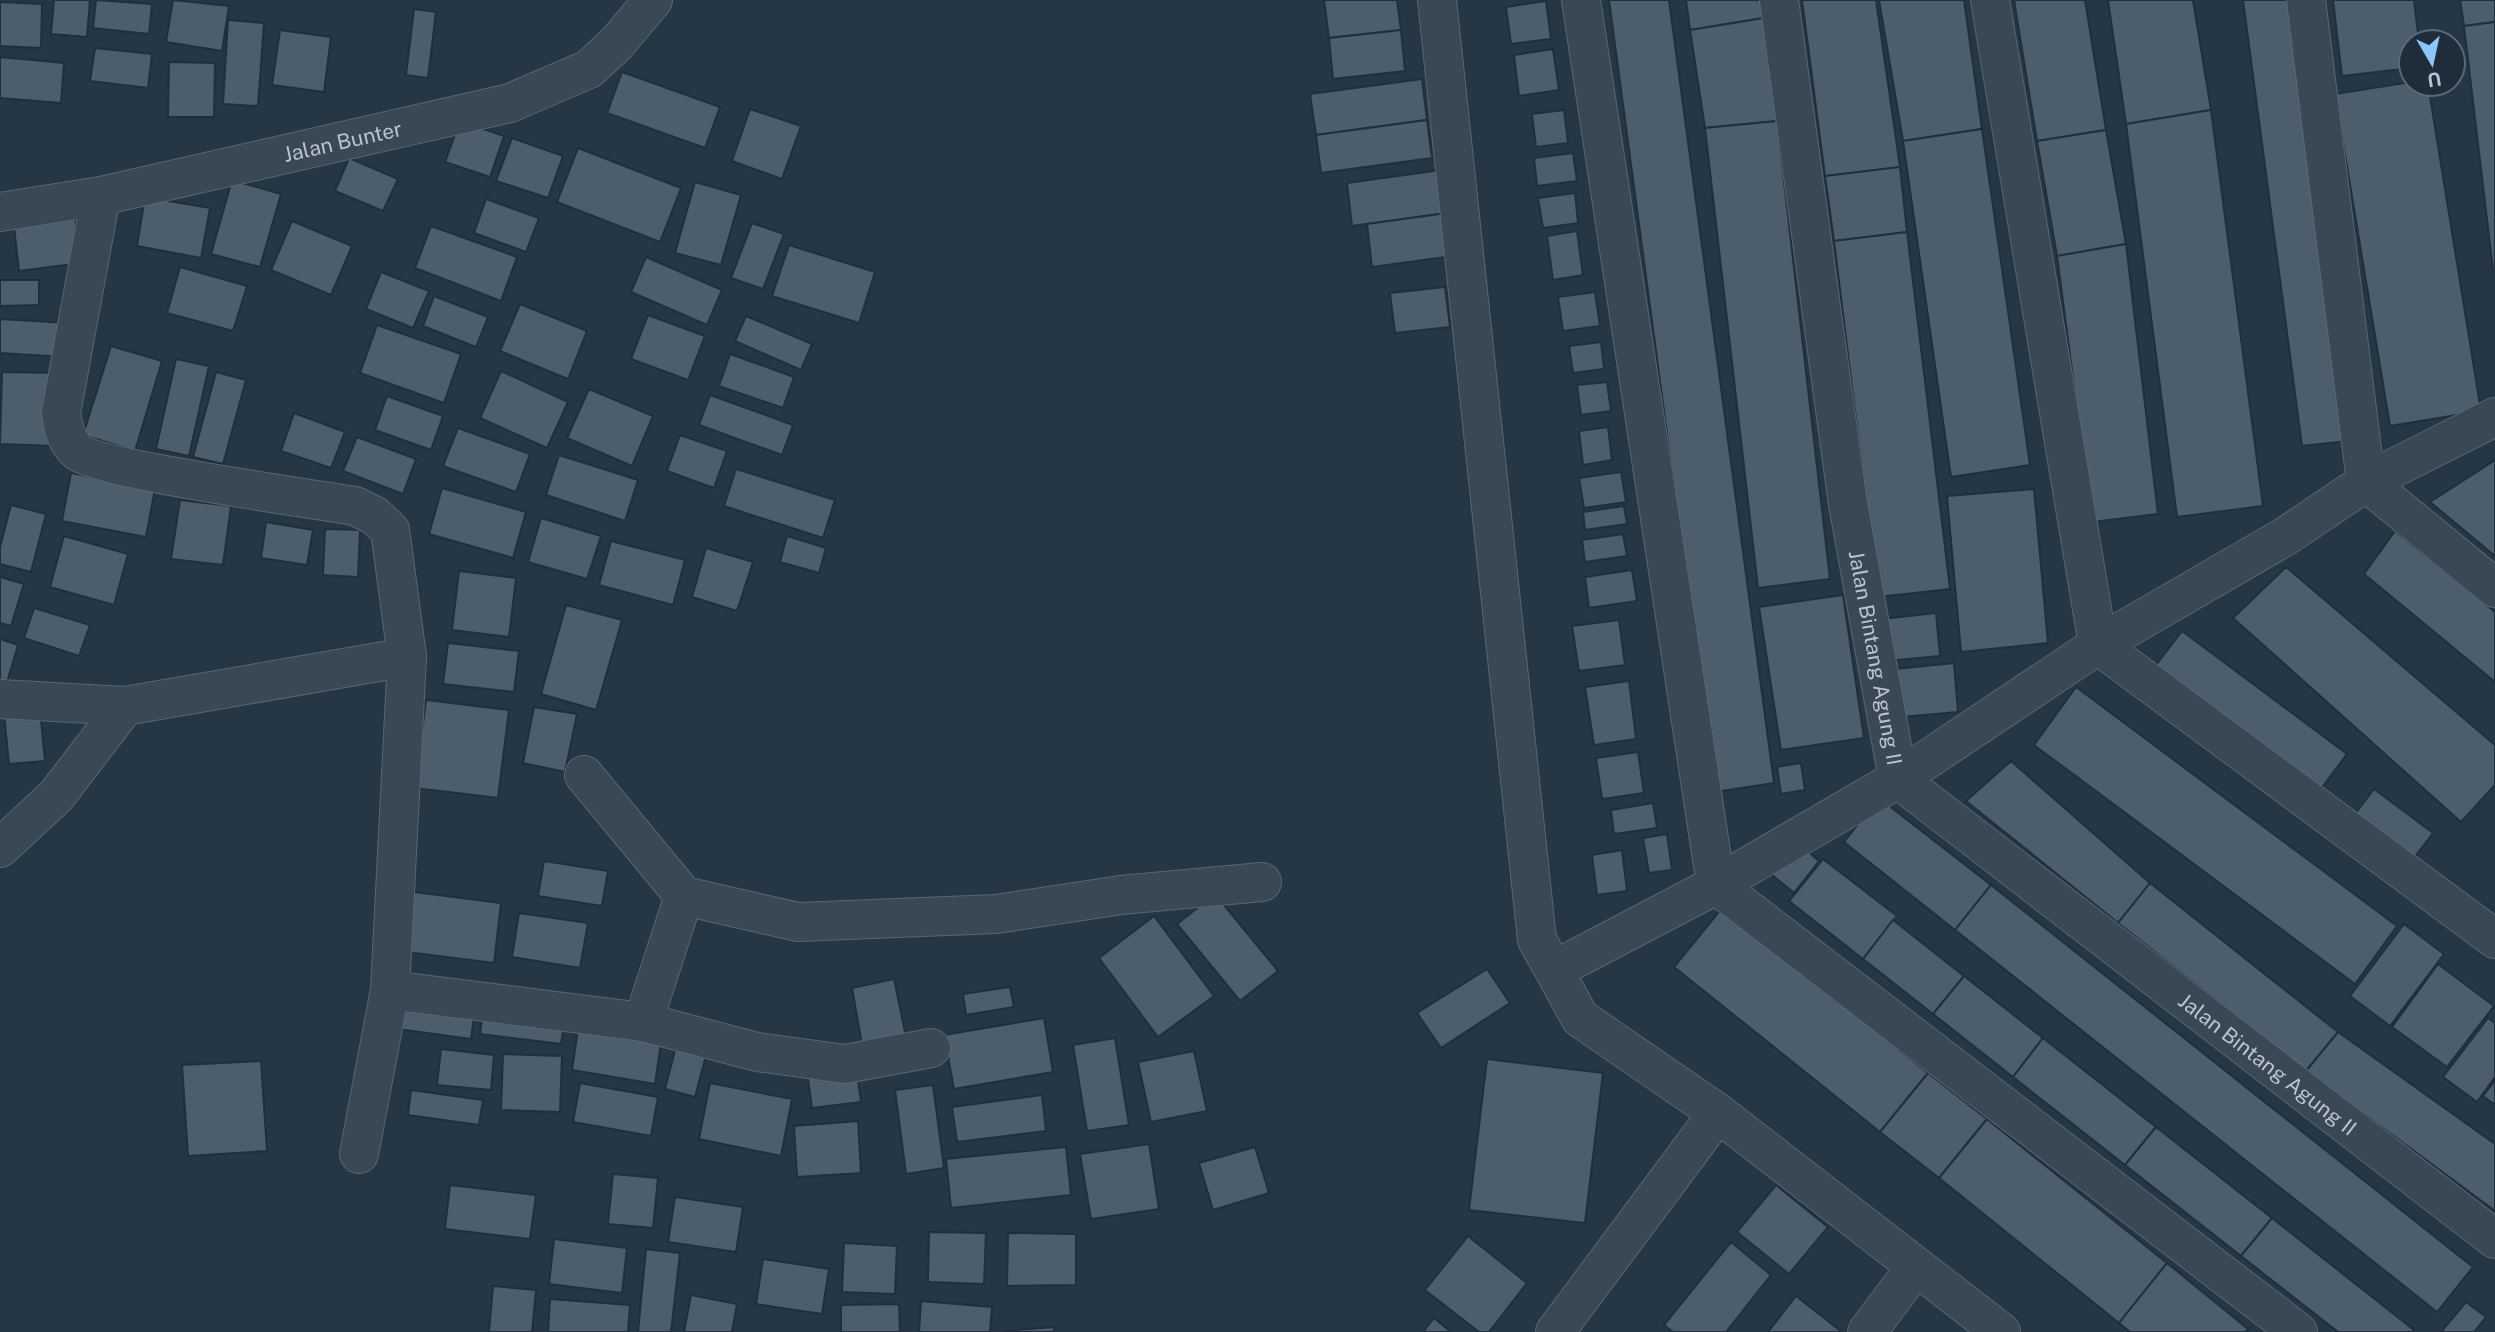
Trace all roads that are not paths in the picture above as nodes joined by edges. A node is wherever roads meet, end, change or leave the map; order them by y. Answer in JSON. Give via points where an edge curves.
{"nodes":[{"id":1,"x":653,"y":0,"type":"edge"},
{"id":2,"x":1437,"y":0,"type":"edge"},
{"id":3,"x":1581,"y":0,"type":"edge"},
{"id":4,"x":1779,"y":0,"type":"edge"},
{"id":5,"x":1990,"y":0,"type":"edge"},
{"id":6,"x":2306,"y":0,"type":"edge"},
{"id":7,"x":101,"y":196,"type":"junction"},
{"id":8,"x":0,"y":212,"type":"edge"},
{"id":9,"x":2495,"y":417,"type":"edge"},
{"id":10,"x":2366,"y":482,"type":"junction"},
{"id":11,"x":2495,"y":588,"type":"edge"},
{"id":12,"x":2098,"y":645,"type":"junction"},
{"id":13,"x":407,"y":657,"type":"junction"},
{"id":14,"x":0,"y":699,"type":"edge"},
{"id":15,"x":125,"y":706,"type":"junction"},
{"id":16,"x":583,"y":775,"type":"dead end"},
{"id":17,"x":1898,"y":779,"type":"junction"},
{"id":18,"x":0,"y":848,"type":"edge"},
{"id":19,"x":1262,"y":882,"type":"dead end"},
{"id":20,"x":1716,"y":886,"type":"junction"},
{"id":21,"x":684,"y":895,"type":"junction"},
{"id":22,"x":2495,"y":939,"type":"edge"},
{"id":23,"x":1554,"y":971,"type":"junction"},
{"id":24,"x":390,"y":990,"type":"junction"},
{"id":25,"x":643,"y":1022,"type":"junction"},
{"id":26,"x":930,"y":1048,"type":"dead end"},
{"id":27,"x":1717,"y":1113,"type":"junction"},
{"id":28,"x":359,"y":1154,"type":"dead end"},
{"id":29,"x":2495,"y":1239,"type":"edge"},
{"id":30,"x":1915,"y":1268,"type":"junction"},
{"id":31,"x":1555,"y":1332,"type":"edge"},
{"id":32,"x":1867,"y":1332,"type":"edge"},
{"id":33,"x":2001,"y":1332,"type":"edge"},
{"id":34,"x":2298,"y":1332,"type":"edge"}],
"edges":[{"from":1,"to":7,"type":"street","name":"Jalan Bunter","via":[[589,69],[510,103]]},
{"from":2,"to":23,"type":"street","via":[[1537,940]]},
{"from":3,"to":20,"type":"street"},
{"from":4,"to":17,"type":"street","name":"Jalan Bintang Agung II","via":[[1848,504]]},
{"from":5,"to":12,"type":"street"},
{"from":6,"to":10,"type":"street"},
{"from":7,"to":8,"type":"street","name":"Jalan Bunter"},
{"from":7,"to":13,"type":"street","via":[[61,413],[64,433],[78,453],[100,461],[355,506],[375,516],[390,530]]},
{"from":9,"to":10,"type":"street"},
{"from":10,"to":11,"type":"street"},
{"from":10,"to":12,"type":"street","via":[[2286,536]]},
{"from":12,"to":17,"type":"street"},
{"from":12,"to":22,"type":"street"},
{"from":13,"to":15,"type":"street"},
{"from":13,"to":24,"type":"street"},
{"from":14,"to":15,"type":"street"},
{"from":15,"to":18,"type":"street","via":[[56,796]]},
{"from":16,"to":21,"type":"street"},
{"from":17,"to":20,"type":"street"},
{"from":17,"to":29,"type":"street","name":"Jalan Bintang Agung II"},
{"from":19,"to":21,"type":"street","via":[[1121,895],[996,914],[798,922]]},
{"from":20,"to":23,"type":"street"},
{"from":20,"to":34,"type":"street"},
{"from":21,"to":25,"type":"street"},
{"from":23,"to":27,"type":"street","via":[[1580,1018]]},
{"from":24,"to":25,"type":"street"},
{"from":24,"to":28,"type":"street"},
{"from":25,"to":26,"type":"street","via":[[757,1052],[845,1064]]},
{"from":27,"to":30,"type":"street"},
{"from":27,"to":31,"type":"street"},
{"from":30,"to":32,"type":"street"},
{"from":30,"to":33,"type":"street"}]}
